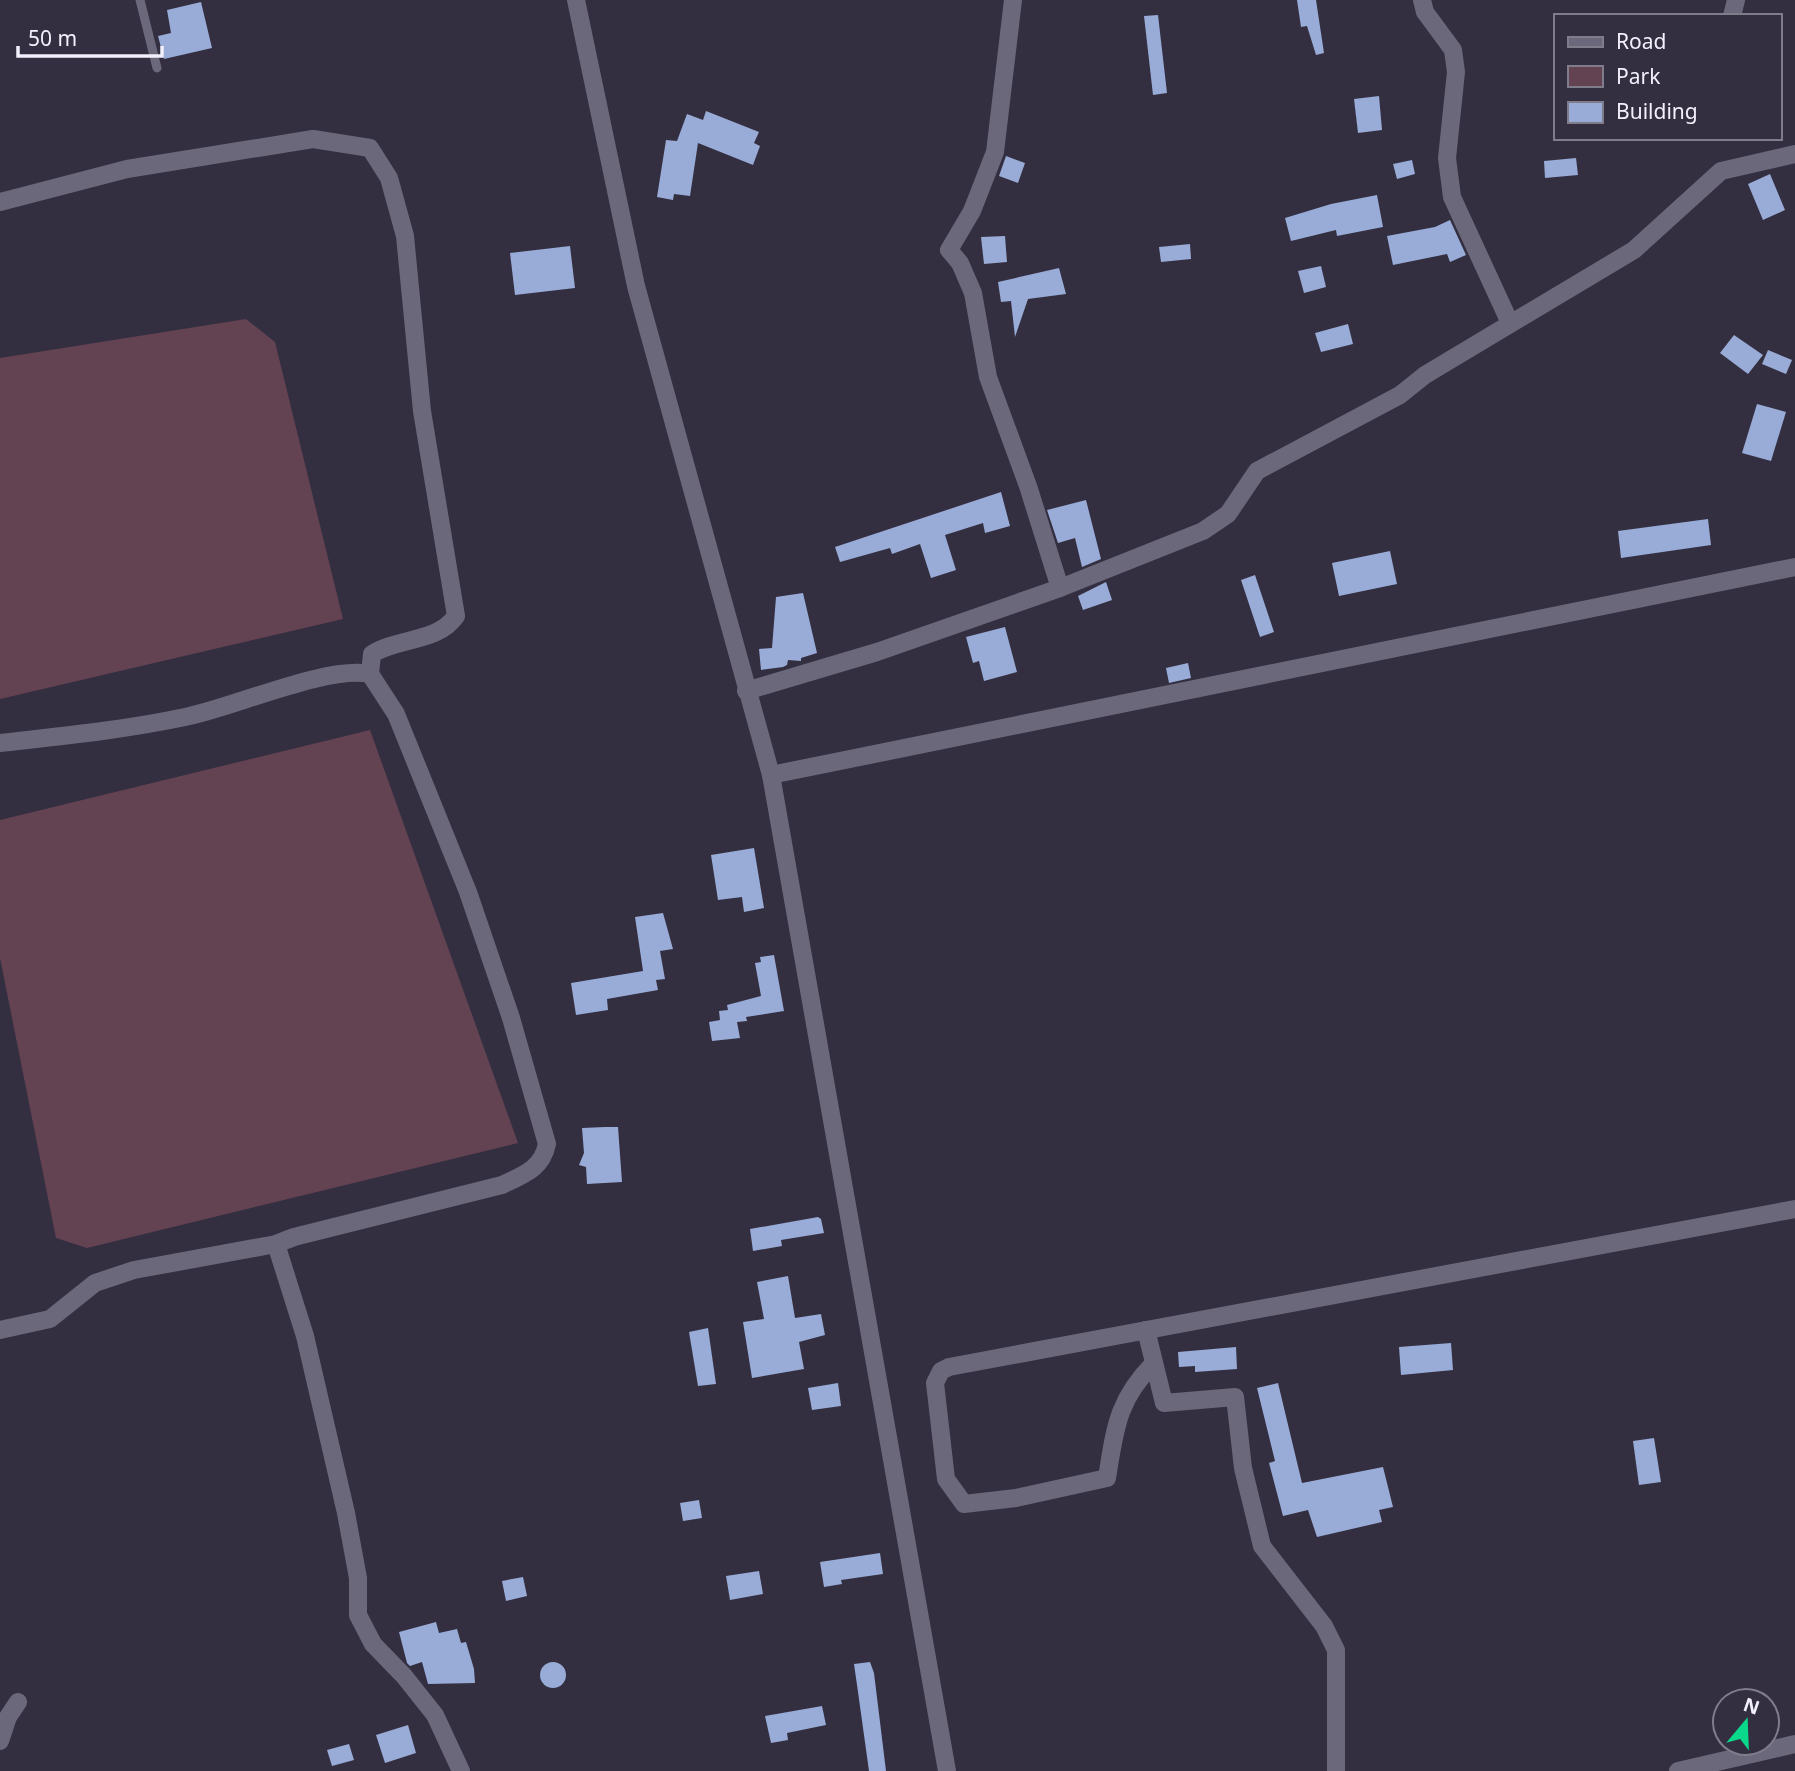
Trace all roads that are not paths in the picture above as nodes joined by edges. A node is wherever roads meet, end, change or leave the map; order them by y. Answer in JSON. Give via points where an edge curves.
{"nodes":[{"id":1,"x":140,"y":0,"type":"edge"},
{"id":2,"x":576,"y":0,"type":"edge"},
{"id":3,"x":1013,"y":0,"type":"edge"},
{"id":4,"x":1422,"y":0,"type":"edge"},
{"id":5,"x":157,"y":68,"type":"dead end"},
{"id":6,"x":1795,"y":154,"type":"edge"},
{"id":7,"x":0,"y":202,"type":"edge"},
{"id":8,"x":1510,"y":323,"type":"junction"},
{"id":9,"x":1795,"y":567,"type":"edge"},
{"id":10,"x":1060,"y":588,"type":"junction"},
{"id":11,"x":370,"y":674,"type":"junction"},
{"id":12,"x":746,"y":691,"type":"junction"},
{"id":13,"x":0,"y":743,"type":"edge"},
{"id":14,"x":771,"y":775,"type":"junction"},
{"id":15,"x":1795,"y":1209,"type":"edge"},
{"id":16,"x":276,"y":1244,"type":"junction"},
{"id":17,"x":0,"y":1329,"type":"edge"},
{"id":18,"x":1146,"y":1330,"type":"junction"},
{"id":19,"x":1154,"y":1363,"type":"junction"},
{"id":20,"x":18,"y":1702,"type":"dead end"},
{"id":21,"x":0,"y":1741,"type":"edge"},
{"id":22,"x":1795,"y":1744,"type":"edge"},
{"id":23,"x":461,"y":1771,"type":"edge"},
{"id":24,"x":947,"y":1771,"type":"edge"},
{"id":25,"x":1336,"y":1771,"type":"edge"},
{"id":26,"x":1678,"y":1771,"type":"edge"}],
"edges":[{"from":1,"to":5,"type":"lane"},
{"from":2,"to":12,"type":"street","via":[[636,286]]},
{"from":3,"to":10,"type":"street","via":[[995,152],[972,211],[949,250],[973,293],[988,377]]},
{"from":4,"to":8,"type":"street","via":[[1455,61],[1447,158],[1452,197]]},
{"from":6,"to":8,"type":"street","via":[[1721,171],[1634,250]]},
{"from":7,"to":11,"type":"street","via":[[127,169],[313,139],[370,148],[389,178],[405,236],[422,411],[456,616],[436,632],[386,645],[373,654]]},
{"from":8,"to":10,"type":"street","via":[[1400,395],[1257,471],[1228,514],[1203,531]]},
{"from":9,"to":14,"type":"street"},
{"from":10,"to":12,"type":"street","via":[[877,652]]},
{"from":11,"to":13,"type":"street","via":[[357,671],[320,679],[186,717]]},
{"from":11,"to":16,"type":"street","via":[[396,714],[468,892],[512,1018],[547,1144],[544,1158],[534,1169],[502,1185]]},
{"from":12,"to":14,"type":"street"},
{"from":14,"to":24,"type":"street"},
{"from":15,"to":18,"type":"street"},
{"from":16,"to":17,"type":"street","via":[[134,1270],[95,1283],[50,1319]]},
{"from":16,"to":23,"type":"street","via":[[304,1336],[346,1513],[358,1578],[358,1615],[373,1644],[435,1715]]},
{"from":18,"to":19,"type":"street"},
{"from":18,"to":19,"type":"street","via":[[941,1371],[935,1383],[936,1397],[950,1489],[964,1504],[1107,1478],[1121,1407]]},
{"from":19,"to":25,"type":"street","via":[[1164,1403],[1234,1397],[1243,1468],[1262,1546],[1324,1626],[1336,1650]]},
{"from":20,"to":21,"type":"street"},
{"from":22,"to":26,"type":"street"}]}
